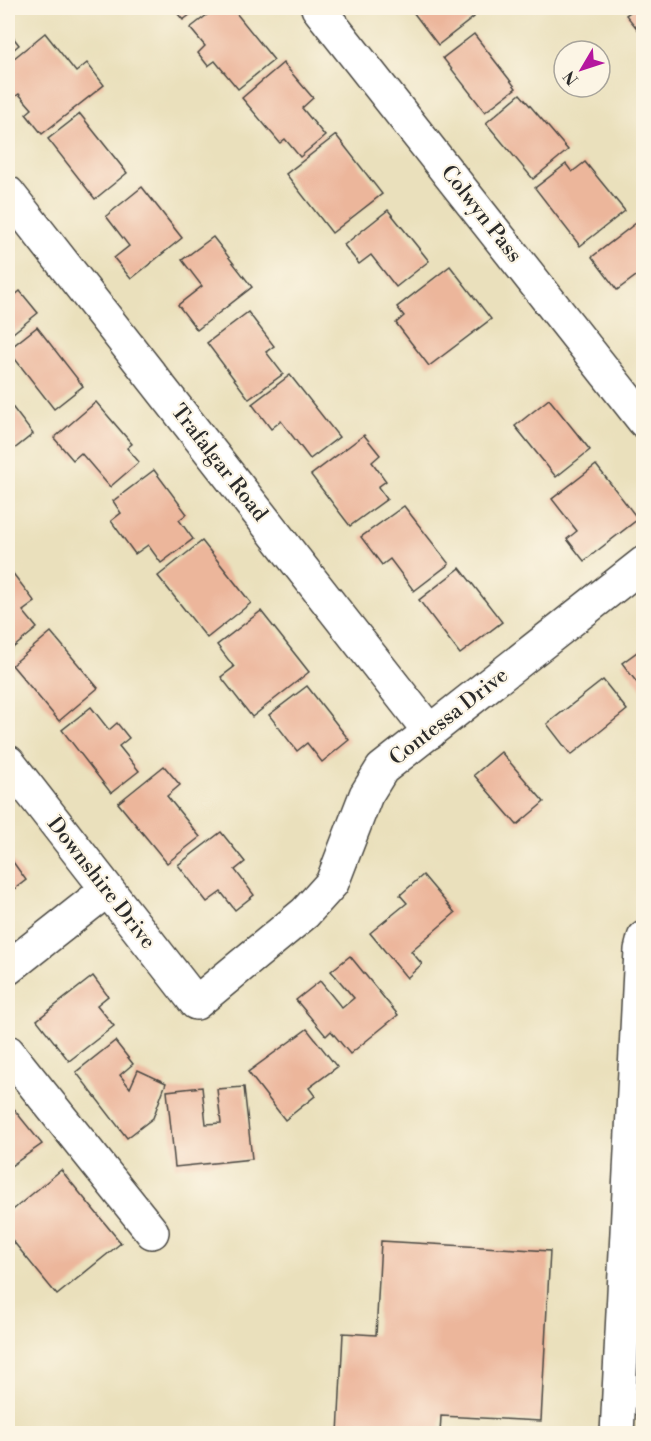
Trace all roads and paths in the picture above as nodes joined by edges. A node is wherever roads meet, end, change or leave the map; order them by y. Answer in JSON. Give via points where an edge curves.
{"nodes":[{"id":1,"x":318,"y":8,"type":"edge"},
{"id":2,"x":8,"y":194,"type":"edge"},
{"id":3,"x":644,"y":421,"type":"edge"},
{"id":4,"x":644,"y":563,"type":"edge"},
{"id":5,"x":430,"y":732,"type":"junction"},
{"id":6,"x":8,"y":762,"type":"edge"},
{"id":7,"x":107,"y":890,"type":"junction"},
{"id":8,"x":644,"y":938,"type":"edge"},
{"id":9,"x":8,"y":968,"type":"edge"},
{"id":10,"x":196,"y":1003,"type":"joint"},
{"id":11,"x":640,"y":1028,"type":"edge"},
{"id":12,"x":8,"y":1052,"type":"edge"},
{"id":13,"x":152,"y":1232,"type":"dead end"},
{"id":14,"x":617,"y":1434,"type":"edge"}],
"edges":[{"from":1,"to":3,"type":"street","name":"Colwyn Pass"},
{"from":2,"to":5,"type":"street","name":"Trafalgar Road"},
{"from":4,"to":5,"type":"street","name":"Contessa Drive"},
{"from":5,"to":10,"type":"street","name":"Contessa Drive","via":[[382,769],[366,795],[332,883],[306,913]]},
{"from":6,"to":7,"type":"street","name":"Downshire Drive"},
{"from":7,"to":9,"type":"street"},
{"from":7,"to":10,"type":"street","name":"Downshire Drive"},
{"from":8,"to":11,"type":"street"},
{"from":11,"to":14,"type":"street"},
{"from":12,"to":13,"type":"street"}]}
